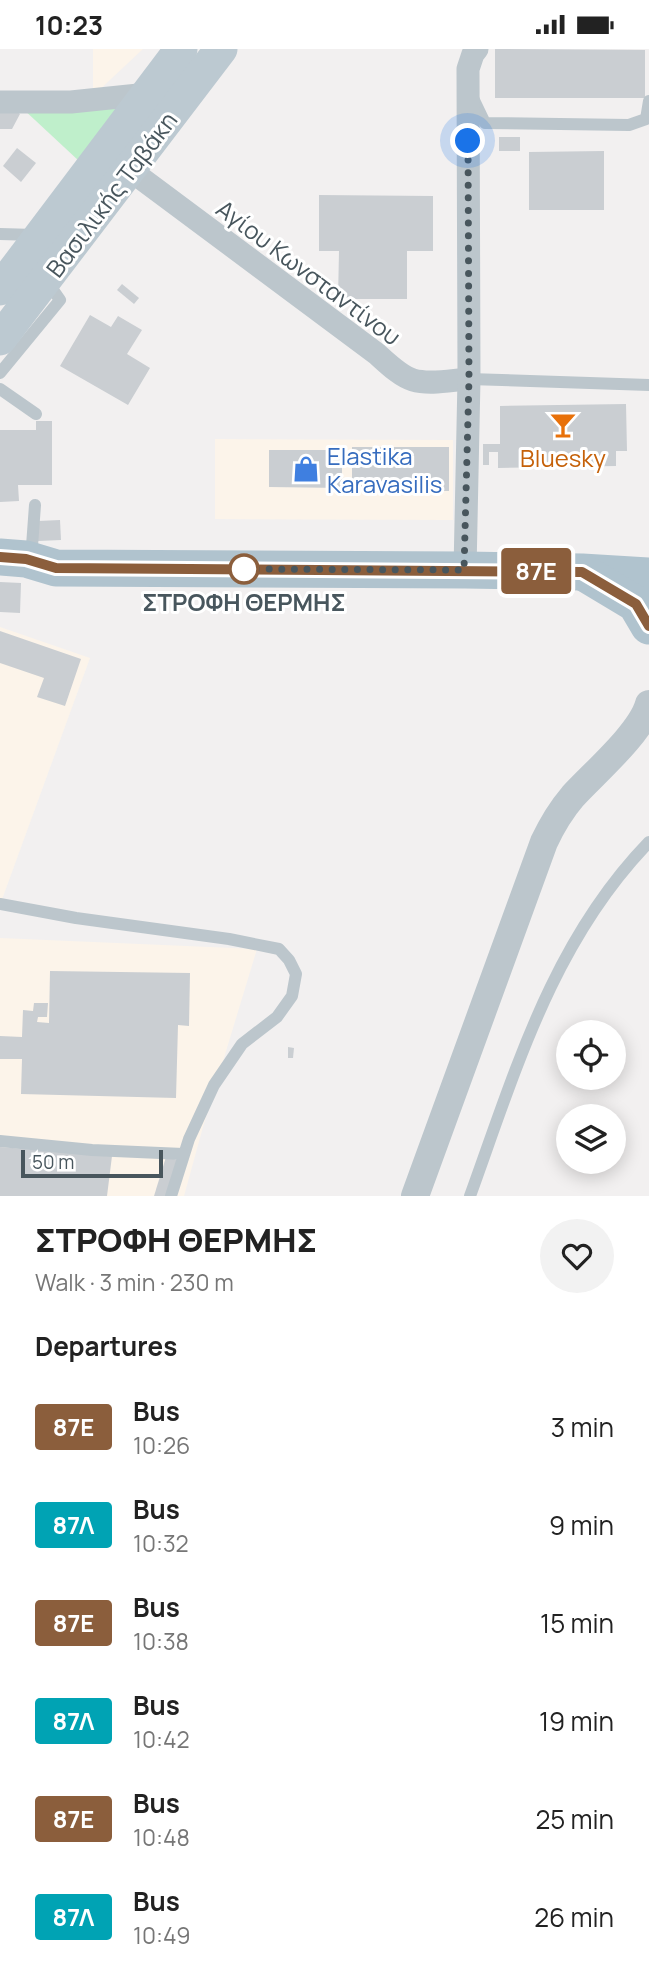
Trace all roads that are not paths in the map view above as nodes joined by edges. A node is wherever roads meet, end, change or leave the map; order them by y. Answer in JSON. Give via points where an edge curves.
{"nodes":[{"id":1,"x":181,"y":49,"type":"edge"},
{"id":2,"x":221,"y":49,"type":"edge"},
{"id":3,"x":477,"y":49,"type":"edge"},
{"id":4,"x":468,"y":88,"type":"junction"},
{"id":5,"x":148,"y":94,"type":"junction"},
{"id":6,"x":649,"y":101,"type":"edge"},
{"id":7,"x":0,"y":102,"type":"edge"},
{"id":8,"x":130,"y":170,"type":"junction"},
{"id":9,"x":0,"y":234,"type":"edge"},
{"id":10,"x":40,"y":235,"type":"junction"},
{"id":11,"x":46,"y":280,"type":"junction"},
{"id":12,"x":0,"y":289,"type":"edge"},
{"id":13,"x":0,"y":339,"type":"edge"},
{"id":14,"x":0,"y":373,"type":"edge"},
{"id":15,"x":469,"y":379,"type":"junction"},
{"id":16,"x":649,"y":385,"type":"edge"},
{"id":17,"x":0,"y":389,"type":"edge"},
{"id":18,"x":36,"y":414,"type":"dead end"},
{"id":19,"x":35,"y":505,"type":"dead end"},
{"id":20,"x":0,"y":543,"type":"edge"},
{"id":21,"x":29,"y":557,"type":"edge"},
{"id":22,"x":465,"y":562,"type":"junction"},
{"id":23,"x":582,"y":572,"type":"junction"},
{"id":24,"x":649,"y":576,"type":"edge"},
{"id":25,"x":0,"y":578,"type":"edge"},
{"id":26,"x":649,"y":626,"type":"edge"},
{"id":27,"x":649,"y":704,"type":"edge"},
{"id":28,"x":637,"y":737,"type":"edge"},
{"id":29,"x":649,"y":842,"type":"edge"},
{"id":30,"x":0,"y":904,"type":"edge"},
{"id":31,"x":0,"y":1141,"type":"edge"},
{"id":32,"x":183,"y":1154,"type":"junction"},
{"id":33,"x":171,"y":1196,"type":"edge"},
{"id":34,"x":415,"y":1196,"type":"edge"},
{"id":35,"x":470,"y":1196,"type":"edge"}],
"edges":[{"from":1,"to":5,"type":"main road","name":"Βασιλικής Ταβάκη"},
{"from":2,"to":8,"type":"main road","name":"Βασιλικής Ταβάκη"},
{"from":3,"to":4,"type":"street","via":[[468,69]]},
{"from":4,"to":6,"type":"lane","via":[[485,123],[629,125],[646,119]]},
{"from":4,"to":15,"type":"street"},
{"from":5,"to":7,"type":"street","via":[[71,102]]},
{"from":5,"to":10,"type":"main road","name":"Βασιλικής Ταβάκη"},
{"from":8,"to":11,"type":"main road","name":"Βασιλικής Ταβάκη"},
{"from":8,"to":15,"type":"street","name":"Αγίου Κωνσταντίνου","via":[[394,369],[413,380]]},
{"from":9,"to":10,"type":"lane"},
{"from":10,"to":12,"type":"main road","name":"Βασιλικής Ταβάκη"},
{"from":11,"to":13,"type":"main road","name":"Βασιλικής Ταβάκη"},
{"from":11,"to":14,"type":"lane","via":[[60,300]]},
{"from":15,"to":16,"type":"lane"},
{"from":15,"to":22,"type":"street"},
{"from":17,"to":18,"type":"lane"},
{"from":19,"to":21,"type":"lane"},
{"from":20,"to":21,"type":"street"},
{"from":21,"to":22,"type":"main road"},
{"from":21,"to":25,"type":"main road","via":[[26,577]]},
{"from":22,"to":23,"type":"main road"},
{"from":23,"to":24,"type":"main road"},
{"from":23,"to":26,"type":"main road","via":[[636,604]]},
{"from":27,"to":28,"type":"street"},
{"from":28,"to":34,"type":"street","via":[[571,798],[544,842]]},
{"from":29,"to":35,"type":"lane","via":[[591,914],[551,983]]},
{"from":30,"to":32,"type":"lane","via":[[229,939],[279,949],[289,960],[296,974],[292,996],[277,1017],[242,1044],[214,1085]]},
{"from":31,"to":32,"type":"lane"},
{"from":32,"to":33,"type":"lane"}]}
